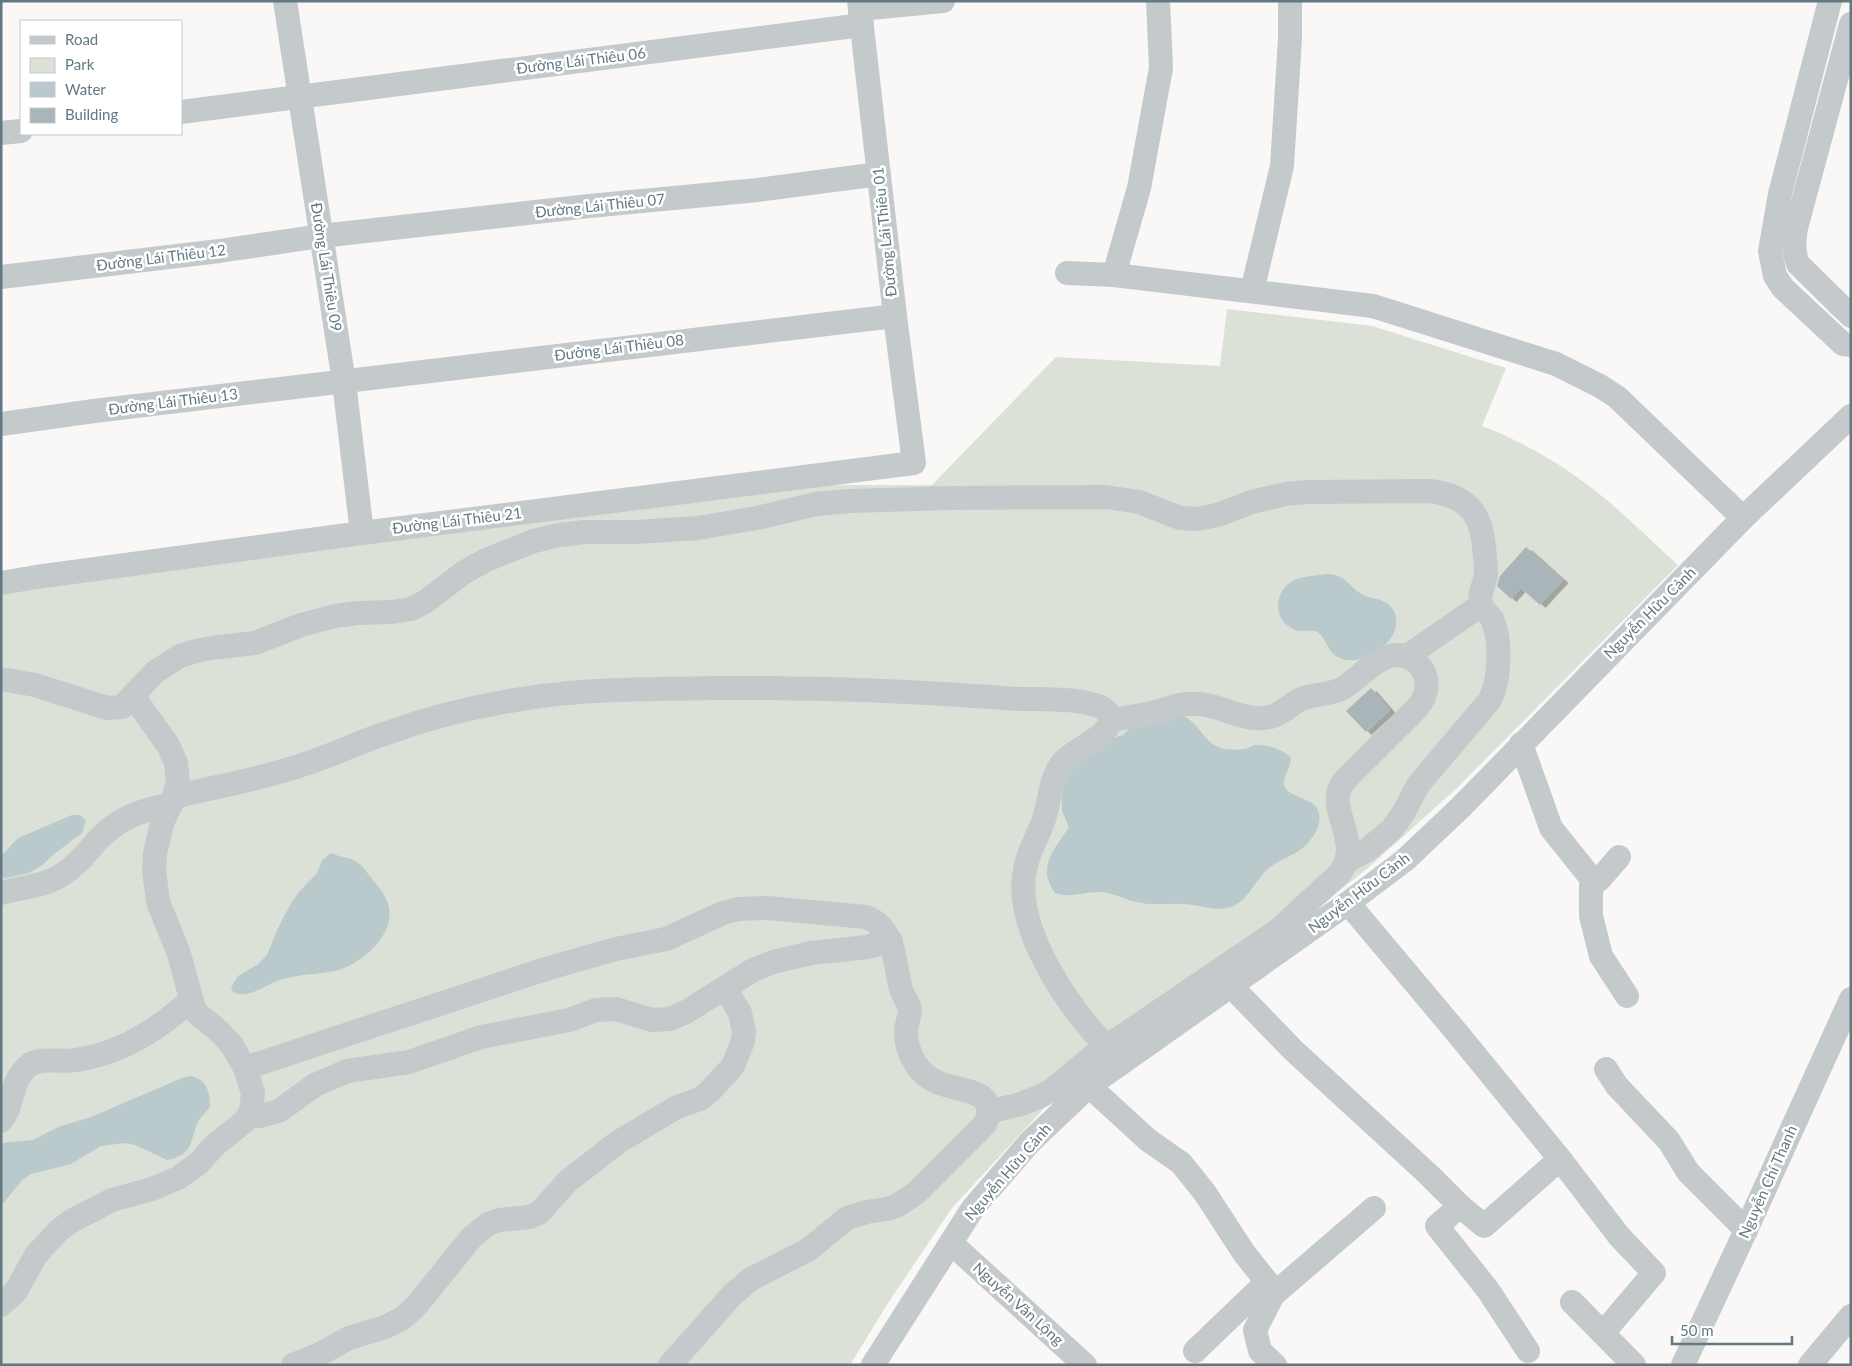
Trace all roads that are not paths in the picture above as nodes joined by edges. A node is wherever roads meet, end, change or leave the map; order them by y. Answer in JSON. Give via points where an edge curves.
{"nodes":[{"id":1,"x":285,"y":1,"type":"edge"},
{"id":2,"x":943,"y":1,"type":"edge"},
{"id":3,"x":1158,"y":1,"type":"edge"},
{"id":4,"x":1290,"y":1,"type":"edge"},
{"id":5,"x":1830,"y":1,"type":"edge"},
{"id":6,"x":860,"y":12,"type":"edge"},
{"id":7,"x":1851,"y":24,"type":"edge"},
{"id":8,"x":300,"y":97,"type":"junction"},
{"id":9,"x":182,"y":112,"type":"edge"},
{"id":10,"x":20,"y":131,"type":"edge"},
{"id":11,"x":1,"y":133,"type":"edge"},
{"id":12,"x":879,"y":174,"type":"junction"},
{"id":13,"x":321,"y":236,"type":"junction"},
{"id":14,"x":1068,"y":273,"type":"dead end"},
{"id":15,"x":1114,"y":275,"type":"junction"},
{"id":16,"x":1,"y":277,"type":"edge"},
{"id":17,"x":1252,"y":291,"type":"junction"},
{"id":18,"x":895,"y":316,"type":"junction"},
{"id":19,"x":1851,"y":316,"type":"edge"},
{"id":20,"x":1851,"y":345,"type":"edge"},
{"id":21,"x":344,"y":382,"type":"junction"},
{"id":22,"x":1851,"y":416,"type":"edge"},
{"id":23,"x":1,"y":424,"type":"edge"},
{"id":24,"x":914,"y":464,"type":"joint"},
{"id":25,"x":1743,"y":518,"type":"junction"},
{"id":26,"x":362,"y":533,"type":"junction"},
{"id":27,"x":1,"y":583,"type":"edge"},
{"id":28,"x":1481,"y":605,"type":"junction"},
{"id":29,"x":1406,"y":657,"type":"junction"},
{"id":30,"x":1,"y":679,"type":"edge"},
{"id":31,"x":133,"y":696,"type":"junction"},
{"id":32,"x":1111,"y":720,"type":"junction"},
{"id":33,"x":1521,"y":744,"type":"junction"},
{"id":34,"x":172,"y":801,"type":"junction"},
{"id":35,"x":1619,"y":857,"type":"dead end"},
{"id":36,"x":1347,"y":861,"type":"junction"},
{"id":37,"x":1591,"y":878,"type":"junction"},
{"id":38,"x":1,"y":893,"type":"edge"},
{"id":39,"x":1348,"y":903,"type":"junction"},
{"id":40,"x":890,"y":941,"type":"junction"},
{"id":41,"x":1231,"y":986,"type":"junction"},
{"id":42,"x":725,"y":988,"type":"junction"},
{"id":43,"x":1627,"y":996,"type":"dead end"},
{"id":44,"x":1851,"y":999,"type":"edge"},
{"id":45,"x":191,"y":1000,"type":"junction"},
{"id":46,"x":1107,"y":1047,"type":"junction"},
{"id":47,"x":245,"y":1068,"type":"junction"},
{"id":48,"x":1606,"y":1069,"type":"dead end"},
{"id":49,"x":1089,"y":1086,"type":"junction"},
{"id":50,"x":988,"y":1112,"type":"junction"},
{"id":51,"x":250,"y":1116,"type":"junction"},
{"id":52,"x":1,"y":1121,"type":"edge"},
{"id":53,"x":1560,"y":1159,"type":"junction"},
{"id":54,"x":1460,"y":1206,"type":"junction"},
{"id":55,"x":1374,"y":1208,"type":"dead end"},
{"id":56,"x":1746,"y":1230,"type":"junction"},
{"id":57,"x":951,"y":1243,"type":"junction"},
{"id":58,"x":1270,"y":1289,"type":"junction"},
{"id":59,"x":1572,"y":1302,"type":"dead end"},
{"id":60,"x":1,"y":1305,"type":"edge"},
{"id":61,"x":1851,"y":1316,"type":"edge"},
{"id":62,"x":1603,"y":1333,"type":"junction"},
{"id":63,"x":1195,"y":1351,"type":"dead end"},
{"id":64,"x":1528,"y":1351,"type":"dead end"},
{"id":65,"x":293,"y":1365,"type":"edge"},
{"id":66,"x":670,"y":1365,"type":"edge"},
{"id":67,"x":873,"y":1365,"type":"edge"},
{"id":68,"x":1085,"y":1365,"type":"edge"},
{"id":69,"x":1275,"y":1365,"type":"edge"},
{"id":70,"x":1634,"y":1365,"type":"edge"},
{"id":71,"x":1683,"y":1365,"type":"edge"},
{"id":72,"x":1810,"y":1365,"type":"edge"}],
"edges":[{"from":1,"to":8,"type":"street","name":"Đường Lái Thiêu 09"},
{"from":2,"to":6,"type":"street","name":"Đường Lái Thiêu 06"},
{"from":3,"to":15,"type":"street","via":[[1161,68],[1139,188]]},
{"from":4,"to":17,"type":"street","via":[[1282,166]]},
{"from":5,"to":20,"type":"street","via":[[1780,194],[1770,251],[1775,276],[1782,288],[1843,344]]},
{"from":6,"to":8,"type":"street","name":"Đường Lái Thiêu 06"},
{"from":6,"to":12,"type":"street","name":"Đường Lái Thiêu 01"},
{"from":7,"to":19,"type":"street","via":[[1796,228],[1794,255],[1798,264]]},
{"from":8,"to":9,"type":"street","name":"Đường Lái Thiêu 06"},
{"from":8,"to":13,"type":"street","name":"Đường Lái Thiêu 09"},
{"from":10,"to":11,"type":"street"},
{"from":12,"to":13,"type":"street","name":"Đường Lái Thiêu 07","via":[[758,190]]},
{"from":12,"to":18,"type":"street","name":"Đường Lái Thiêu 01"},
{"from":13,"to":16,"type":"street","name":"Đường Lái Thiêu 12"},
{"from":13,"to":21,"type":"street","name":"Đường Lái Thiêu 09"},
{"from":14,"to":15,"type":"street"},
{"from":15,"to":17,"type":"street"},
{"from":17,"to":25,"type":"street","via":[[1373,306],[1556,364],[1617,397]]},
{"from":18,"to":21,"type":"street","name":"Đường Lái Thiêu 08"},
{"from":18,"to":24,"type":"street","name":"Đường Lái Thiêu 01"},
{"from":21,"to":23,"type":"street","name":"Đường Lái Thiêu 13"},
{"from":21,"to":26,"type":"street","name":"Đường Lái Thiêu 09"},
{"from":22,"to":25,"type":"street","name":"Nguyễn Hữu Cảnh"},
{"from":24,"to":26,"type":"street","name":"Đường Lái Thiêu 21"},
{"from":25,"to":33,"type":"street","name":"Nguyễn Hữu Cảnh"},
{"from":26,"to":27,"type":"street","name":"Đường Lái Thiêu 21"},
{"from":28,"to":29,"type":"street"},
{"from":28,"to":31,"type":"street","via":[[1486,564],[1479,520],[1465,504],[1436,492],[1286,494],[1198,519],[1180,518],[1139,502],[1106,497],[830,502],[728,524],[667,531],[585,532],[534,541],[478,564],[411,609],[335,616],[256,643],[211,648],[180,656],[156,672]]},
{"from":28,"to":36,"type":"street","via":[[1492,619],[1497,637],[1498,675],[1493,693],[1418,785],[1392,829],[1366,851]]},
{"from":29,"to":32,"type":"street","via":[[1386,657],[1343,688],[1302,699],[1286,711],[1269,717],[1249,718],[1200,704],[1188,704]]},
{"from":29,"to":36,"type":"street","via":[[1416,662],[1425,675],[1425,698],[1339,788],[1336,799],[1346,836]]},
{"from":30,"to":31,"type":"street","via":[[35,685],[113,709],[122,707]]},
{"from":31,"to":34,"type":"street","via":[[173,754],[178,772]]},
{"from":32,"to":34,"type":"street","via":[[1107,711],[1098,706],[1064,700],[807,689],[578,692],[501,702],[444,715],[388,732],[303,765]]},
{"from":32,"to":46,"type":"street","via":[[1105,732],[1070,756],[1059,768],[1043,822],[1027,859],[1023,887],[1028,920],[1056,982],[1079,1016]]},
{"from":33,"to":37,"type":"street","via":[[1551,828]]},
{"from":33,"to":39,"type":"street","name":"Nguyễn Hữu Cảnh","via":[[1434,834]]},
{"from":34,"to":38,"type":"street","via":[[115,825],[81,860],[59,877]]},
{"from":34,"to":45,"type":"street","via":[[158,838],[155,886],[161,914],[179,954]]},
{"from":35,"to":37,"type":"street","via":[[1599,880]]},
{"from":36,"to":46,"type":"street","via":[[1340,874],[1277,931]]},
{"from":37,"to":43,"type":"street","via":[[1591,916],[1601,956]]},
{"from":39,"to":41,"type":"street","name":"Nguyễn Hữu Cảnh"},
{"from":39,"to":53,"type":"street"},
{"from":40,"to":42,"type":"street","via":[[773,962]]},
{"from":40,"to":47,"type":"street","via":[[883,928],[866,917],[767,908],[738,910],[708,918],[666,938],[549,968]]},
{"from":40,"to":50,"type":"street","via":[[902,991],[910,1009],[906,1035],[914,1063],[928,1077],[978,1095],[984,1100]]},
{"from":41,"to":49,"type":"street","name":"Nguyễn Hữu Cảnh"},
{"from":41,"to":54,"type":"street","via":[[1292,1050]]},
{"from":42,"to":51,"type":"street","via":[[670,1019],[652,1020],[616,1009],[596,1010],[569,1020],[481,1037],[402,1063],[347,1071],[315,1085],[279,1111]]},
{"from":42,"to":65,"type":"street","via":[[740,1013],[743,1042],[733,1066],[709,1092],[618,1142],[572,1177],[539,1213],[488,1224],[471,1238],[404,1318],[349,1338]]},
{"from":44,"to":56,"type":"street","name":"Nguyễn Chí Thanh"},
{"from":45,"to":47,"type":"street","via":[[198,1014],[231,1044]]},
{"from":45,"to":52,"type":"street","via":[[159,1026],[104,1053],[76,1060],[42,1060],[29,1065],[14,1086],[8,1110]]},
{"from":46,"to":50,"type":"street","via":[[1052,1090],[1020,1104]]},
{"from":47,"to":51,"type":"street","via":[[253,1093]]},
{"from":48,"to":56,"type":"street","via":[[1617,1086],[1669,1141],[1688,1172]]},
{"from":49,"to":57,"type":"street","name":"Nguyễn Hữu Cảnh","via":[[1030,1142],[973,1208]]},
{"from":49,"to":58,"type":"street","via":[[1148,1140],[1181,1163]]},
{"from":50,"to":66,"type":"street","via":[[982,1129],[915,1194],[896,1206],[847,1218],[808,1250],[743,1284]]},
{"from":51,"to":60,"type":"street","via":[[178,1178],[106,1202],[58,1231],[36,1255],[16,1291]]},
{"from":53,"to":54,"type":"street","via":[[1484,1226]]},
{"from":53,"to":62,"type":"street","via":[[1619,1236],[1654,1273]]},
{"from":54,"to":64,"type":"street","via":[[1437,1226],[1488,1290]]},
{"from":55,"to":58,"type":"street"},
{"from":56,"to":71,"type":"street","name":"Nguyễn Chí Thanh"},
{"from":57,"to":67,"type":"street","name":"Nguyễn Hữu Cảnh"},
{"from":57,"to":68,"type":"street","name":"Nguyễn Văn Lộng"},
{"from":58,"to":63,"type":"street"},
{"from":58,"to":69,"type":"street","via":[[1255,1330],[1260,1351]]},
{"from":59,"to":62,"type":"street"},
{"from":61,"to":72,"type":"street"},
{"from":62,"to":70,"type":"street"}]}
